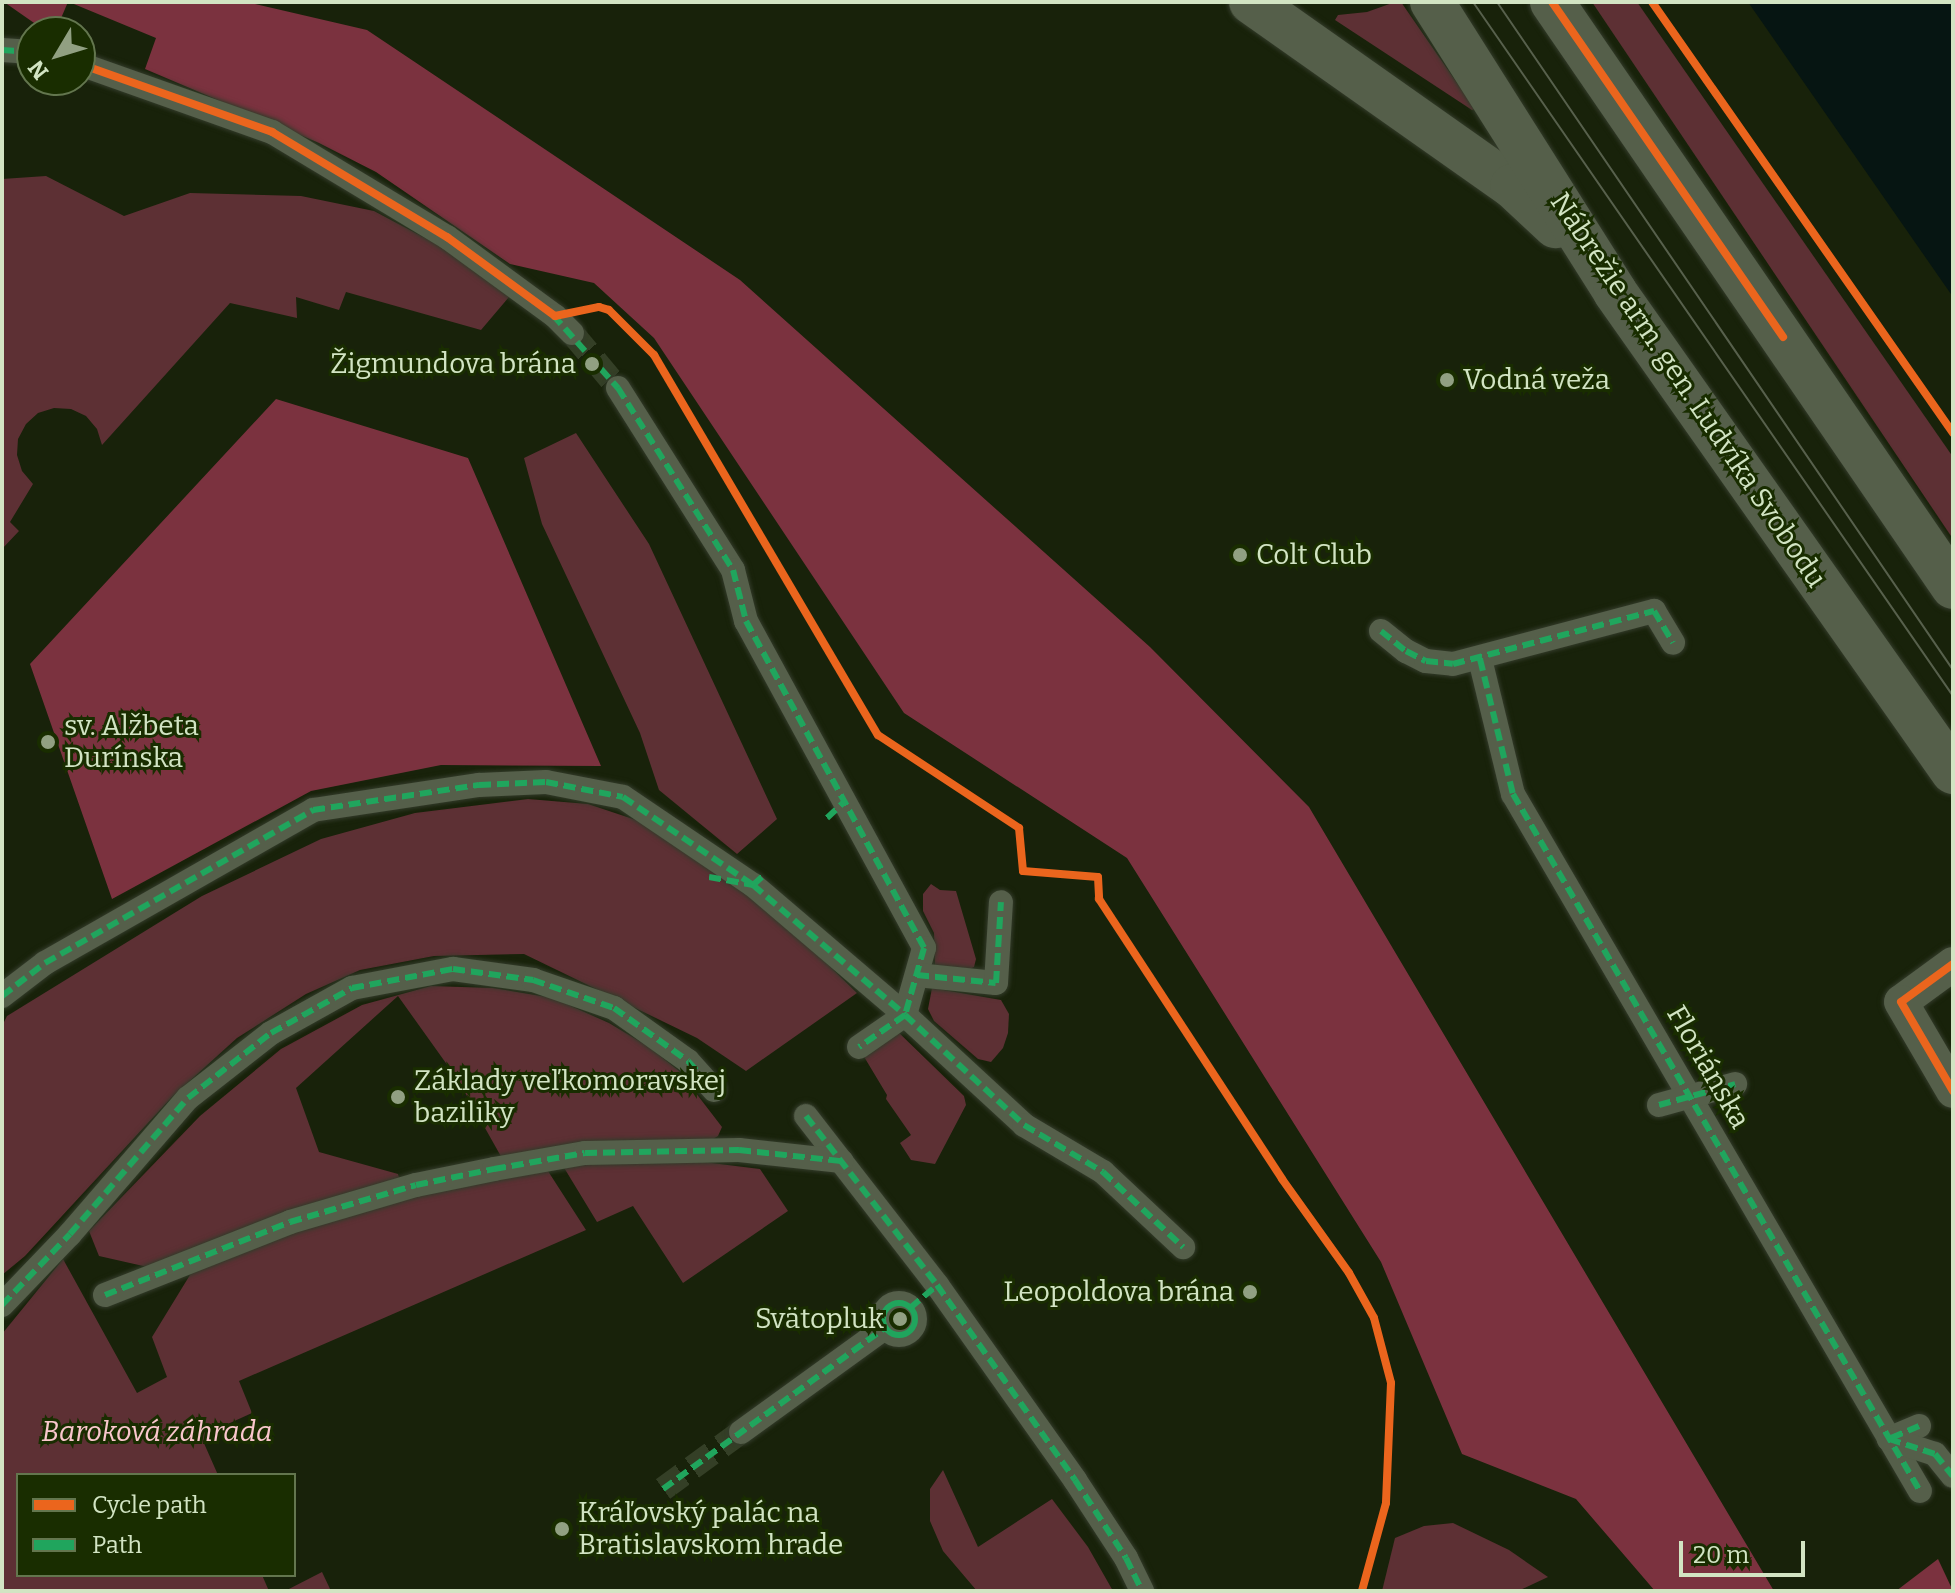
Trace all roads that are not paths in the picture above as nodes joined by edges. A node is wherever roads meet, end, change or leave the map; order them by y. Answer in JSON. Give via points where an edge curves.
{"nodes":[{"id":1,"x":1251,"y":2,"type":"edge"},
{"id":2,"x":1432,"y":2,"type":"edge"},
{"id":3,"x":1552,"y":2,"type":"edge"},
{"id":4,"x":96,"y":70,"type":"edge"},
{"id":5,"x":1615,"y":292,"type":"junction"},
{"id":6,"x":572,"y":333,"type":"tunnel mouth"},
{"id":7,"x":618,"y":388,"type":"tunnel mouth"},
{"id":8,"x":1953,"y":587,"type":"edge"},
{"id":9,"x":1381,"y":631,"type":"dead end"},
{"id":10,"x":1673,"y":643,"type":"dead end"},
{"id":11,"x":1480,"y":659,"type":"junction"},
{"id":12,"x":1953,"y":772,"type":"edge"},
{"id":13,"x":709,"y":877,"type":"dead end"},
{"id":14,"x":758,"y":880,"type":"junction"},
{"id":15,"x":1001,"y":902,"type":"dead end"},
{"id":16,"x":1953,"y":964,"type":"edge"},
{"id":17,"x":917,"y":975,"type":"junction"},
{"id":18,"x":2,"y":996,"type":"edge"},
{"id":19,"x":905,"y":1015,"type":"junction"},
{"id":20,"x":859,"y":1047,"type":"dead end"},
{"id":21,"x":1735,"y":1084,"type":"dead end"},
{"id":22,"x":714,"y":1090,"type":"dead end"},
{"id":23,"x":1953,"y":1091,"type":"edge"},
{"id":24,"x":1690,"y":1095,"type":"junction"},
{"id":25,"x":1659,"y":1105,"type":"dead end"},
{"id":26,"x":806,"y":1116,"type":"dead end"},
{"id":27,"x":841,"y":1161,"type":"junction"},
{"id":28,"x":1183,"y":1247,"type":"dead end"},
{"id":29,"x":937,"y":1285,"type":"junction"},
{"id":30,"x":105,"y":1295,"type":"dead end"},
{"id":31,"x":2,"y":1305,"type":"edge"},
{"id":32,"x":1919,"y":1426,"type":"dead end"},
{"id":33,"x":741,"y":1432,"type":"tunnel mouth"},
{"id":34,"x":1889,"y":1439,"type":"junction"},
{"id":35,"x":1953,"y":1476,"type":"edge"},
{"id":36,"x":1920,"y":1491,"type":"dead end"},
{"id":37,"x":1142,"y":1591,"type":"edge"}],
"edges":[{"from":1,"to":5,"type":"main road","via":[[1512,186],[1588,257]]},
{"from":2,"to":5,"type":"main road","name":"Nábrežie arm. gen. Ludvíka Svobodu"},
{"from":3,"to":8,"type":"main road"},
{"from":4,"to":6,"type":"street","via":[[272,132],[447,237]]},
{"from":5,"to":12,"type":"main road","name":"Nábrežie arm. gen. Ludvíka Svobodu"},
{"from":7,"to":17,"type":"street","via":[[733,570],[746,621],[836,810],[924,948]]},
{"from":9,"to":11,"type":"street","via":[[1426,661]]},
{"from":10,"to":11,"type":"street","via":[[1654,611]]},
{"from":11,"to":24,"type":"street","name":"Floriánska","via":[[1513,794]]},
{"from":13,"to":14,"type":"street"},
{"from":14,"to":18,"type":"street","via":[[623,797],[546,782],[479,785],[313,810],[45,963]]},
{"from":14,"to":19,"type":"street"},
{"from":15,"to":17,"type":"street","via":[[996,983]]},
{"from":16,"to":23,"type":"street","via":[[1901,1002]]},
{"from":17,"to":19,"type":"street"},
{"from":19,"to":20,"type":"street"},
{"from":19,"to":28,"type":"street","via":[[1024,1125],[1103,1172]]},
{"from":21,"to":24,"type":"street"},
{"from":22,"to":31,"type":"street","via":[[688,1061],[614,1008],[533,980],[453,969],[352,988],[271,1033],[188,1098]]},
{"from":24,"to":25,"type":"street"},
{"from":24,"to":34,"type":"street","name":"Floriánska"},
{"from":26,"to":27,"type":"street"},
{"from":27,"to":29,"type":"street"},
{"from":27,"to":30,"type":"street","via":[[739,1150],[585,1153],[494,1169],[416,1185],[290,1222]]},
{"from":29,"to":33,"type":"street","via":[[910,1308],[915,1318],[908,1332],[898,1335],[886,1327]]},
{"from":29,"to":37,"type":"street","via":[[1075,1480]]},
{"from":32,"to":34,"type":"street"},
{"from":34,"to":35,"type":"street","via":[[1935,1454]]},
{"from":34,"to":36,"type":"street","name":"Floriánska"}]}
